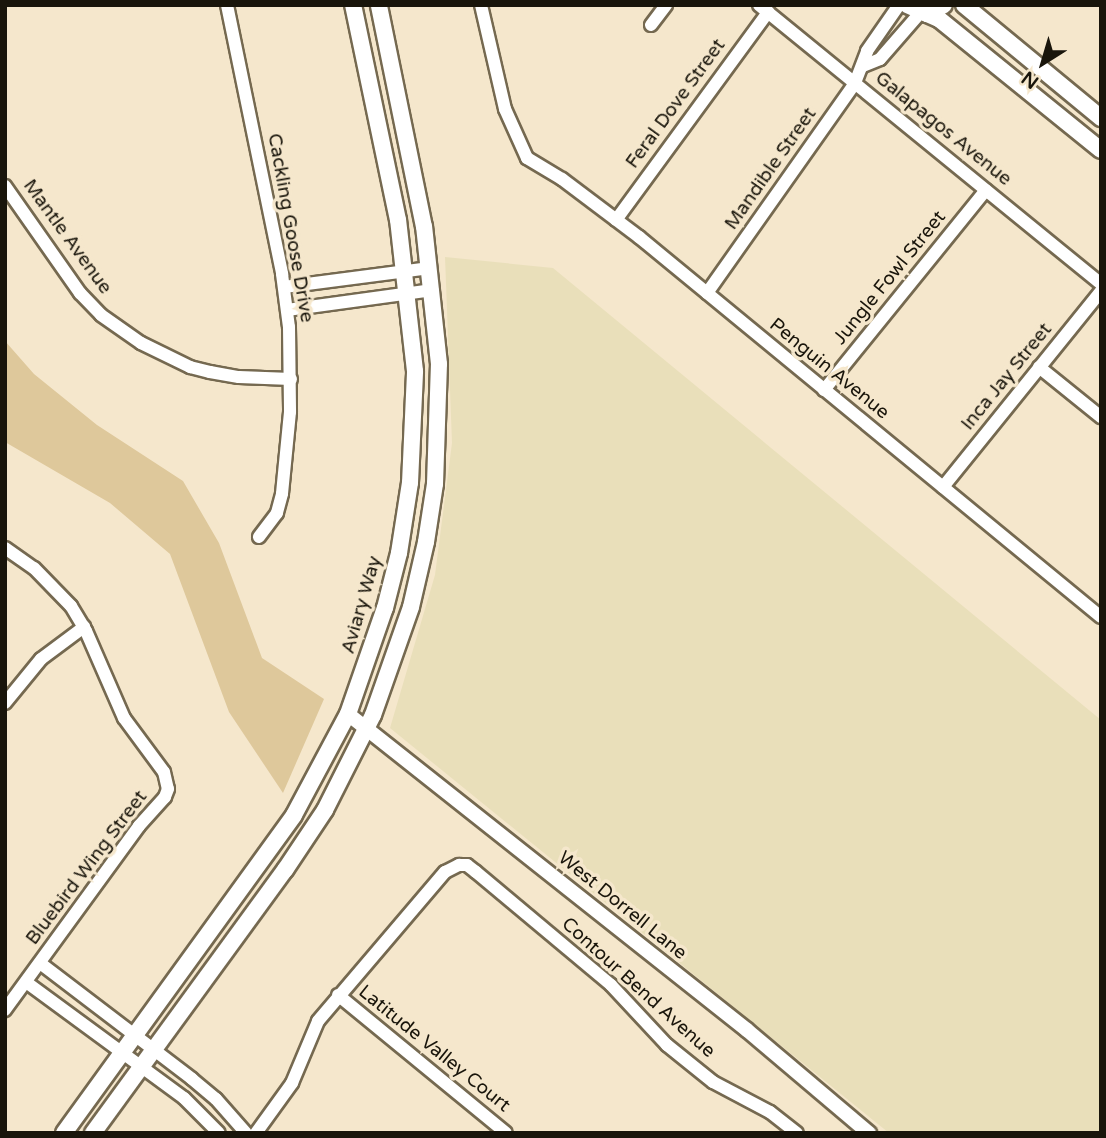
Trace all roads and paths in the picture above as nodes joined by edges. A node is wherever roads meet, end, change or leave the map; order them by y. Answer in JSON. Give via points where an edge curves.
{"nodes":[{"id":1,"x":227,"y":5,"type":"edge"},
{"id":2,"x":353,"y":5,"type":"edge"},
{"id":3,"x":379,"y":5,"type":"edge"},
{"id":4,"x":481,"y":5,"type":"edge"},
{"id":5,"x":666,"y":5,"type":"edge"},
{"id":6,"x":899,"y":5,"type":"edge"},
{"id":7,"x":944,"y":5,"type":"edge"},
{"id":8,"x":964,"y":5,"type":"edge"},
{"id":9,"x":764,"y":8,"type":"edge"},
{"id":10,"x":918,"y":11,"type":"edge"},
{"id":11,"x":651,"y":25,"type":"dead end"},
{"id":12,"x":863,"y":66,"type":"junction"},
{"id":13,"x":855,"y":83,"type":"junction"},
{"id":14,"x":1101,"y":118,"type":"edge"},
{"id":15,"x":1101,"y":150,"type":"edge"},
{"id":16,"x":5,"y":186,"type":"edge"},
{"id":17,"x":986,"y":190,"type":"junction"},
{"id":18,"x":616,"y":220,"type":"junction"},
{"id":19,"x":430,"y":268,"type":"junction"},
{"id":20,"x":405,"y":271,"type":"junction"},
{"id":21,"x":1101,"y":284,"type":"edge"},
{"id":22,"x":284,"y":287,"type":"junction"},
{"id":23,"x":433,"y":290,"type":"junction"},
{"id":24,"x":1101,"y":291,"type":"edge"},
{"id":25,"x":707,"y":293,"type":"junction"},
{"id":26,"x":408,"y":295,"type":"junction"},
{"id":27,"x":287,"y":310,"type":"junction"},
{"id":28,"x":1039,"y":367,"type":"junction"},
{"id":29,"x":290,"y":379,"type":"junction"},
{"id":30,"x":824,"y":390,"type":"junction"},
{"id":31,"x":1101,"y":417,"type":"edge"},
{"id":32,"x":943,"y":487,"type":"junction"},
{"id":33,"x":259,"y":537,"type":"dead end"},
{"id":34,"x":5,"y":548,"type":"edge"},
{"id":35,"x":1101,"y":617,"type":"edge"},
{"id":36,"x":84,"y":627,"type":"junction"},
{"id":37,"x":5,"y":703,"type":"edge"},
{"id":38,"x":348,"y":714,"type":"junction"},
{"id":39,"x":367,"y":728,"type":"junction"},
{"id":40,"x":40,"y":963,"type":"junction"},
{"id":41,"x":26,"y":982,"type":"junction"},
{"id":42,"x":338,"y":995,"type":"junction"},
{"id":43,"x":5,"y":1010,"type":"edge"},
{"id":44,"x":135,"y":1035,"type":"junction"},
{"id":45,"x":154,"y":1049,"type":"junction"},
{"id":46,"x":122,"y":1052,"type":"junction"},
{"id":47,"x":142,"y":1066,"type":"junction"},
{"id":48,"x":64,"y":1133,"type":"edge"},
{"id":49,"x":93,"y":1133,"type":"edge"},
{"id":50,"x":219,"y":1133,"type":"edge"},
{"id":51,"x":246,"y":1133,"type":"edge"},
{"id":52,"x":256,"y":1133,"type":"edge"},
{"id":53,"x":506,"y":1133,"type":"edge"},
{"id":54,"x":797,"y":1133,"type":"edge"},
{"id":55,"x":869,"y":1133,"type":"edge"}],
"edges":[{"from":1,"to":22,"type":"street","name":"Cackling Goose Drive"},
{"from":2,"to":20,"type":"main road","name":"Aviary Way"},
{"from":3,"to":19,"type":"main road"},
{"from":4,"to":18,"type":"street","name":"Penguin Avenue","via":[[505,109],[527,158],[562,178]]},
{"from":5,"to":11,"type":"street"},
{"from":6,"to":12,"type":"street","name":"Mandible Street","via":[[867,51]]},
{"from":7,"to":10,"type":"main road"},
{"from":8,"to":14,"type":"main road"},
{"from":9,"to":13,"type":"street","name":"Galapagos Avenue"},
{"from":9,"to":18,"type":"street","name":"Feral Dove Street"},
{"from":10,"to":12,"type":"street","name":"Mandible Street","via":[[880,59]]},
{"from":10,"to":15,"type":"main road","via":[[939,19]]},
{"from":12,"to":13,"type":"street","name":"Mandible Street"},
{"from":13,"to":17,"type":"street","name":"Galapagos Avenue"},
{"from":13,"to":25,"type":"street","name":"Mandible Street"},
{"from":16,"to":29,"type":"street","name":"Mantle Avenue","via":[[80,293],[141,344],[210,372]]},
{"from":17,"to":21,"type":"street","name":"Galapagos Avenue"},
{"from":17,"to":30,"type":"street","name":"Jungle Fowl Street"},
{"from":18,"to":25,"type":"street","name":"Penguin Avenue"},
{"from":19,"to":20,"type":"street"},
{"from":19,"to":23,"type":"main road"},
{"from":20,"to":22,"type":"street"},
{"from":20,"to":26,"type":"main road","name":"Aviary Way"},
{"from":22,"to":27,"type":"street","name":"Cackling Goose Drive"},
{"from":23,"to":26,"type":"street"},
{"from":23,"to":39,"type":"main road","via":[[439,391],[432,510],[408,616]]},
{"from":24,"to":28,"type":"street","name":"Inca Jay Street"},
{"from":25,"to":30,"type":"street","name":"Penguin Avenue"},
{"from":26,"to":27,"type":"street"},
{"from":26,"to":38,"type":"main road","name":"Aviary Way","via":[[415,397],[407,505],[385,608]]},
{"from":27,"to":29,"type":"street","name":"Cackling Goose Drive"},
{"from":28,"to":31,"type":"street"},
{"from":28,"to":32,"type":"street","name":"Inca Jay Street"},
{"from":29,"to":33,"type":"street","name":"Cackling Goose Drive","via":[[282,494],[277,513]]},
{"from":30,"to":32,"type":"street","name":"Penguin Avenue"},
{"from":32,"to":35,"type":"street","name":"Penguin Avenue"},
{"from":34,"to":36,"type":"street","via":[[55,587]]},
{"from":36,"to":37,"type":"street","via":[[41,659]]},
{"from":36,"to":40,"type":"street","name":"Bluebird Wing Street","via":[[124,718],[167,780],[165,797]]},
{"from":38,"to":39,"type":"street","name":"West Dorrell Lane"},
{"from":38,"to":44,"type":"main road","name":"Aviary Way","via":[[286,827]]},
{"from":39,"to":45,"type":"main road","via":[[306,840]]},
{"from":39,"to":55,"type":"street","name":"West Dorrell Lane","via":[[747,1030]]},
{"from":40,"to":41,"type":"street","name":"Bluebird Wing Street"},
{"from":40,"to":44,"type":"street"},
{"from":41,"to":43,"type":"street","name":"Bluebird Wing Street"},
{"from":41,"to":46,"type":"street"},
{"from":42,"to":52,"type":"street","via":[[313,1030],[283,1097]]},
{"from":42,"to":53,"type":"street","name":"Latitude Valley Court"},
{"from":42,"to":54,"type":"street","name":"Contour Bend Avenue","via":[[444,872],[467,866],[611,985],[667,1045],[713,1082],[770,1112]]},
{"from":44,"to":45,"type":"street"},
{"from":44,"to":46,"type":"main road","name":"Aviary Way"},
{"from":45,"to":47,"type":"main road"},
{"from":45,"to":51,"type":"street","via":[[216,1099]]},
{"from":46,"to":47,"type":"street"},
{"from":46,"to":48,"type":"main road","name":"Aviary Way"},
{"from":47,"to":49,"type":"main road"},
{"from":47,"to":50,"type":"street"}]}
